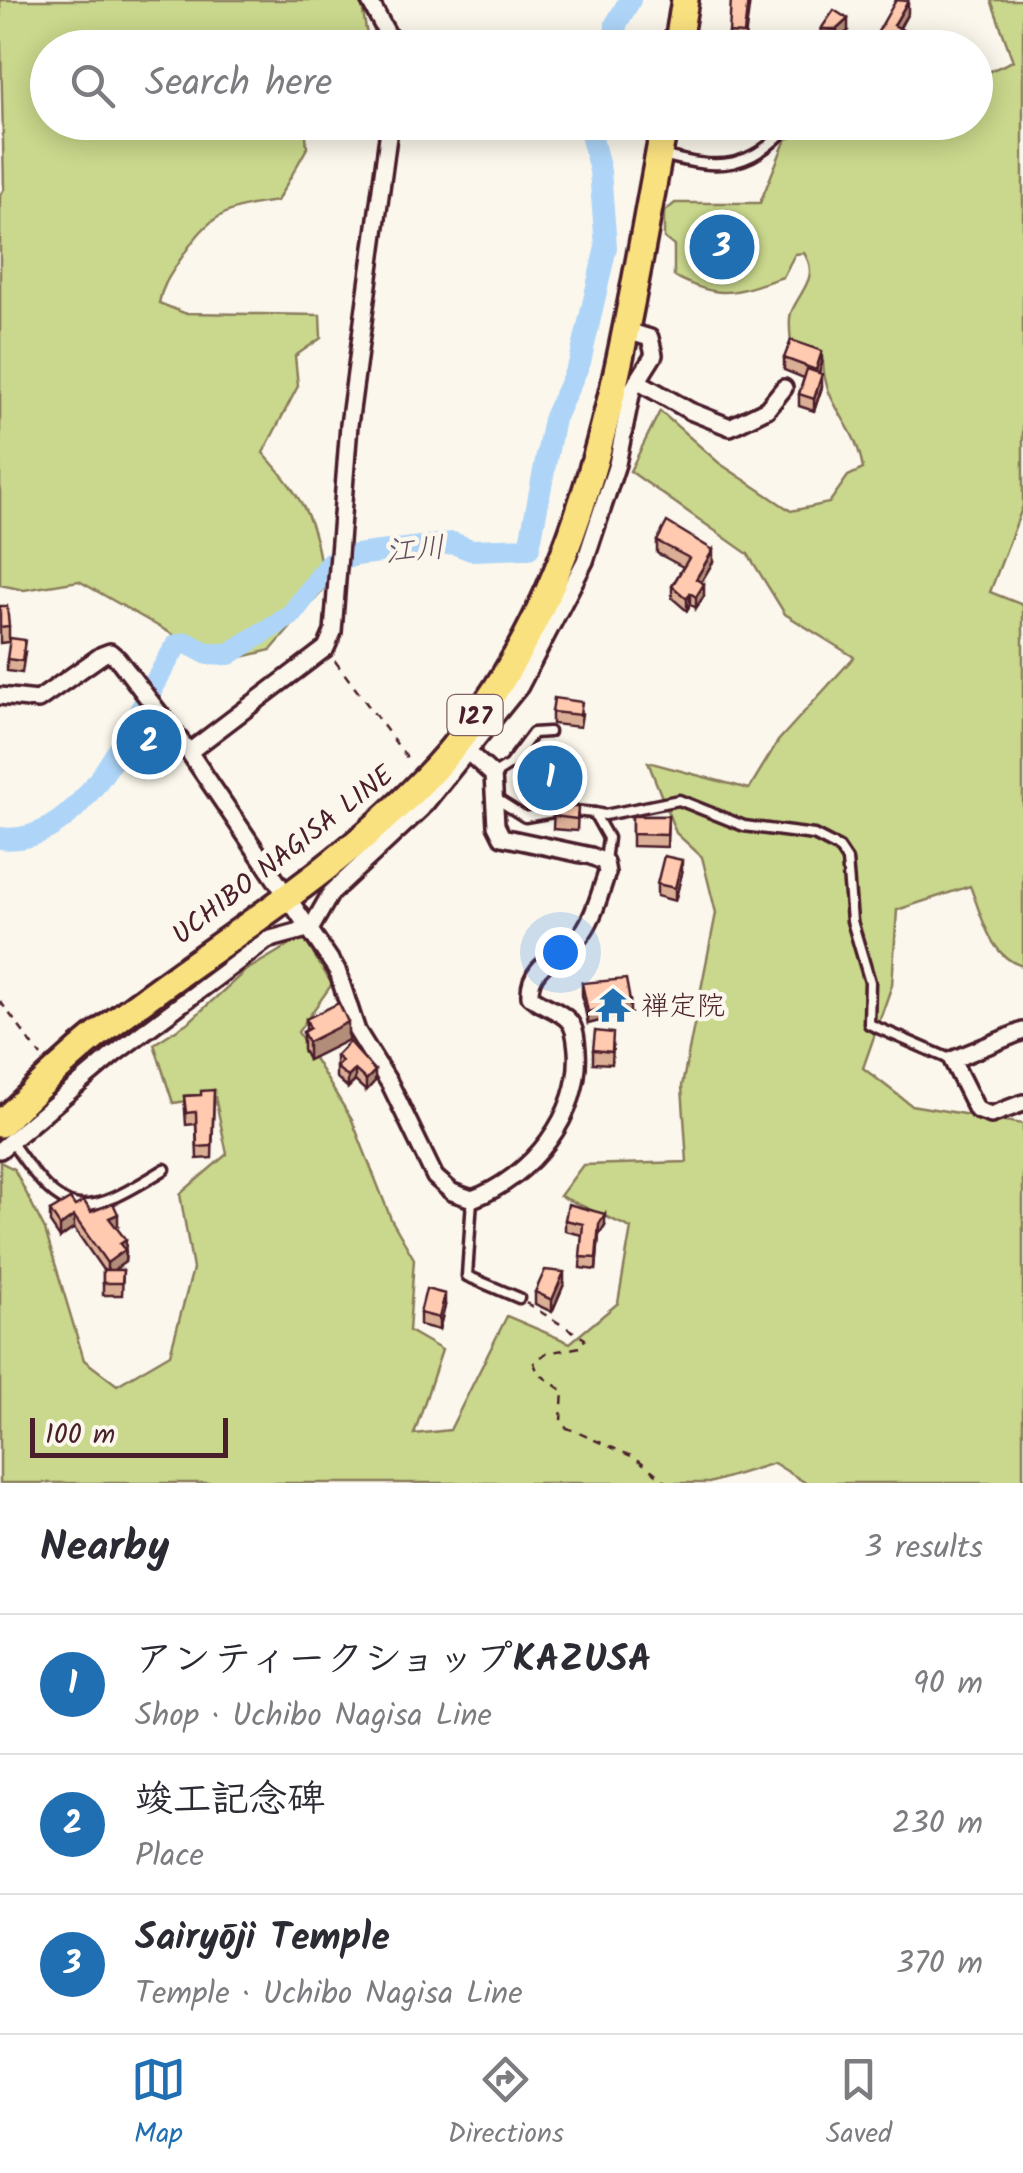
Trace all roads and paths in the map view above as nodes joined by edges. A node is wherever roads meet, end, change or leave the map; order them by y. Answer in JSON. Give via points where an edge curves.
{"nodes":[{"id":1,"x":370,"y":0,"type":"edge"},
{"id":2,"x":685,"y":0,"type":"edge"},
{"id":3,"x":386,"y":30,"type":"edge"},
{"id":4,"x":681,"y":30,"type":"edge"},
{"id":5,"x":388,"y":140,"type":"edge"},
{"id":6,"x":662,"y":140,"type":"edge"},
{"id":7,"x":773,"y":140,"type":"edge"},
{"id":8,"x":659,"y":154,"type":"junction"},
{"id":9,"x":624,"y":330,"type":"junction"},
{"id":10,"x":637,"y":381,"type":"junction"},
{"id":11,"x":784,"y":388,"type":"dead end"},
{"id":12,"x":326,"y":648,"type":"junction"},
{"id":13,"x":0,"y":696,"type":"edge"},
{"id":14,"x":549,"y":732,"type":"dead end"},
{"id":15,"x":189,"y":752,"type":"junction"},
{"id":16,"x":469,"y":753,"type":"junction"},
{"id":17,"x":493,"y":775,"type":"junction"},
{"id":18,"x":424,"y":780,"type":"junction"},
{"id":19,"x":498,"y":800,"type":"junction"},
{"id":20,"x":594,"y":813,"type":"junction"},
{"id":21,"x":605,"y":862,"type":"junction"},
{"id":22,"x":286,"y":894,"type":"junction"},
{"id":23,"x":312,"y":928,"type":"junction"},
{"id":24,"x":0,"y":1002,"type":"edge"},
{"id":25,"x":1019,"y":1032,"type":"edge"},
{"id":26,"x":1023,"y":1050,"type":"edge"},
{"id":27,"x":952,"y":1060,"type":"junction"},
{"id":28,"x":57,"y":1072,"type":"junction"},
{"id":29,"x":1023,"y":1103,"type":"edge"},
{"id":30,"x":3,"y":1138,"type":"edge"},
{"id":31,"x":165,"y":1169,"type":"dead end"},
{"id":32,"x":472,"y":1199,"type":"junction"},
{"id":33,"x":519,"y":1298,"type":"joint"},
{"id":34,"x":668,"y":1483,"type":"edge"}],
"edges":[{"from":1,"to":3,"type":"street"},
{"from":2,"to":4,"type":"highway"},
{"from":5,"to":12,"type":"street","via":[[350,425],[333,632]]},
{"from":6,"to":8,"type":"highway","name":"UCHIBO NAGISA LINE","number":"127"},
{"from":7,"to":8,"type":"lane","via":[[733,165]]},
{"from":8,"to":9,"type":"highway","name":"UCHIBO NAGISA LINE","number":"127"},
{"from":9,"to":10,"type":"street","via":[[655,346]]},
{"from":9,"to":18,"type":"highway","name":"UCHIBO NAGISA LINE","number":"127","via":[[606,422],[558,574],[480,708]]},
{"from":10,"to":11,"type":"street","via":[[730,427],[767,410]]},
{"from":10,"to":16,"type":"street","via":[[610,490],[567,602],[520,686]]},
{"from":12,"to":15,"type":"street"},
{"from":12,"to":18,"type":"path"},
{"from":13,"to":15,"type":"street","via":[[38,700],[110,652]]},
{"from":14,"to":17,"type":"lane","via":[[533,733]]},
{"from":15,"to":22,"type":"street"},
{"from":16,"to":17,"type":"street"},
{"from":16,"to":23,"type":"street","via":[[331,892]]},
{"from":17,"to":19,"type":"street"},
{"from":18,"to":22,"type":"highway","name":"UCHIBO NAGISA LINE","number":"127"},
{"from":19,"to":20,"type":"lane","via":[[525,817]]},
{"from":19,"to":21,"type":"street","via":[[502,837]]},
{"from":20,"to":21,"type":"lane","via":[[608,838]]},
{"from":20,"to":27,"type":"lane","via":[[679,800],[744,826],[828,840],[847,860],[852,921],[870,982],[868,1024]]},
{"from":21,"to":32,"type":"street","via":[[608,873],[588,924],[544,962],[530,986],[530,996],[568,1020],[575,1035],[570,1107],[523,1166]]},
{"from":22,"to":23,"type":"street"},
{"from":22,"to":28,"type":"highway","name":"UCHIBO NAGISA LINE","number":"127","via":[[97,1034]]},
{"from":23,"to":30,"type":"street","via":[[266,940]]},
{"from":23,"to":32,"type":"street","via":[[344,983],[357,1031],[435,1177]]},
{"from":24,"to":28,"type":"path"},
{"from":25,"to":26,"type":"street"},
{"from":25,"to":27,"type":"street"},
{"from":27,"to":29,"type":"street","via":[[972,1106],[984,1114]]},
{"from":28,"to":30,"type":"highway","name":"UCHIBO NAGISA LINE","number":"127"},
{"from":30,"to":31,"type":"lane","via":[[63,1203],[88,1206],[122,1196]]},
{"from":32,"to":33,"type":"lane","via":[[467,1276]]},
{"from":33,"to":34,"type":"path","via":[[585,1338],[581,1347],[546,1353],[534,1363],[563,1392],[565,1427],[636,1458]]}]}
